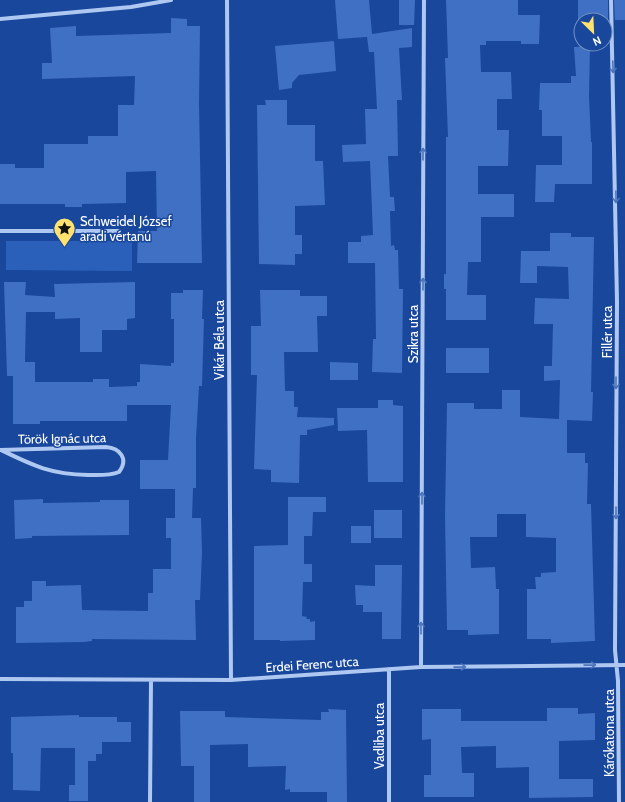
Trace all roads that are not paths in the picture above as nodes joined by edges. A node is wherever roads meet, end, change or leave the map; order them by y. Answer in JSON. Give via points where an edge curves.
{"nodes":[{"id":1,"x":171,"y":0,"type":"edge"},
{"id":2,"x":227,"y":0,"type":"edge"},
{"id":3,"x":424,"y":0,"type":"edge"},
{"id":4,"x":611,"y":0,"type":"edge"},
{"id":5,"x":0,"y":18,"type":"edge"},
{"id":6,"x":0,"y":231,"type":"edge"},
{"id":7,"x":118,"y":231,"type":"dead end"},
{"id":8,"x":0,"y":450,"type":"edge"},
{"id":9,"x":617,"y":665,"type":"junction"},
{"id":10,"x":625,"y":665,"type":"edge"},
{"id":11,"x":421,"y":667,"type":"junction"},
{"id":12,"x":389,"y":669,"type":"junction"},
{"id":13,"x":0,"y":678,"type":"edge"},
{"id":14,"x":151,"y":680,"type":"junction"},
{"id":15,"x":231,"y":680,"type":"junction"},
{"id":16,"x":150,"y":802,"type":"edge"},
{"id":17,"x":389,"y":802,"type":"edge"},
{"id":18,"x":619,"y":802,"type":"edge"}],
"edges":[{"from":1,"to":5,"type":"street","via":[[131,7]]},
{"from":2,"to":15,"type":"street","name":"Vikár Béla utca"},
{"from":11,"to":3,"type":"street","name":"Szikra utca","one_way":true},
{"from":4,"to":9,"type":"street","name":"Fillér utca","one_way":true,"via":[[617,278]]},
{"from":6,"to":7,"type":"street"},
{"from":8,"to":8,"type":"street","name":"Török Ignác utca","via":[[106,447],[119,451],[124,462],[119,472],[110,475],[63,474],[38,468]]},
{"from":9,"to":10,"type":"street","name":"Erdei Ferenc utca"},
{"from":11,"to":9,"type":"street","name":"Erdei Ferenc utca","one_way":true},
{"from":9,"to":18,"type":"street","name":"Kárókatona utca"},
{"from":11,"to":12,"type":"street","name":"Erdei Ferenc utca"},
{"from":12,"to":15,"type":"street","name":"Erdei Ferenc utca"},
{"from":12,"to":17,"type":"street","name":"Vadliba utca"},
{"from":13,"to":14,"type":"street","name":"Erdei Ferenc utca"},
{"from":14,"to":15,"type":"street","name":"Erdei Ferenc utca"},
{"from":14,"to":16,"type":"street"}]}
